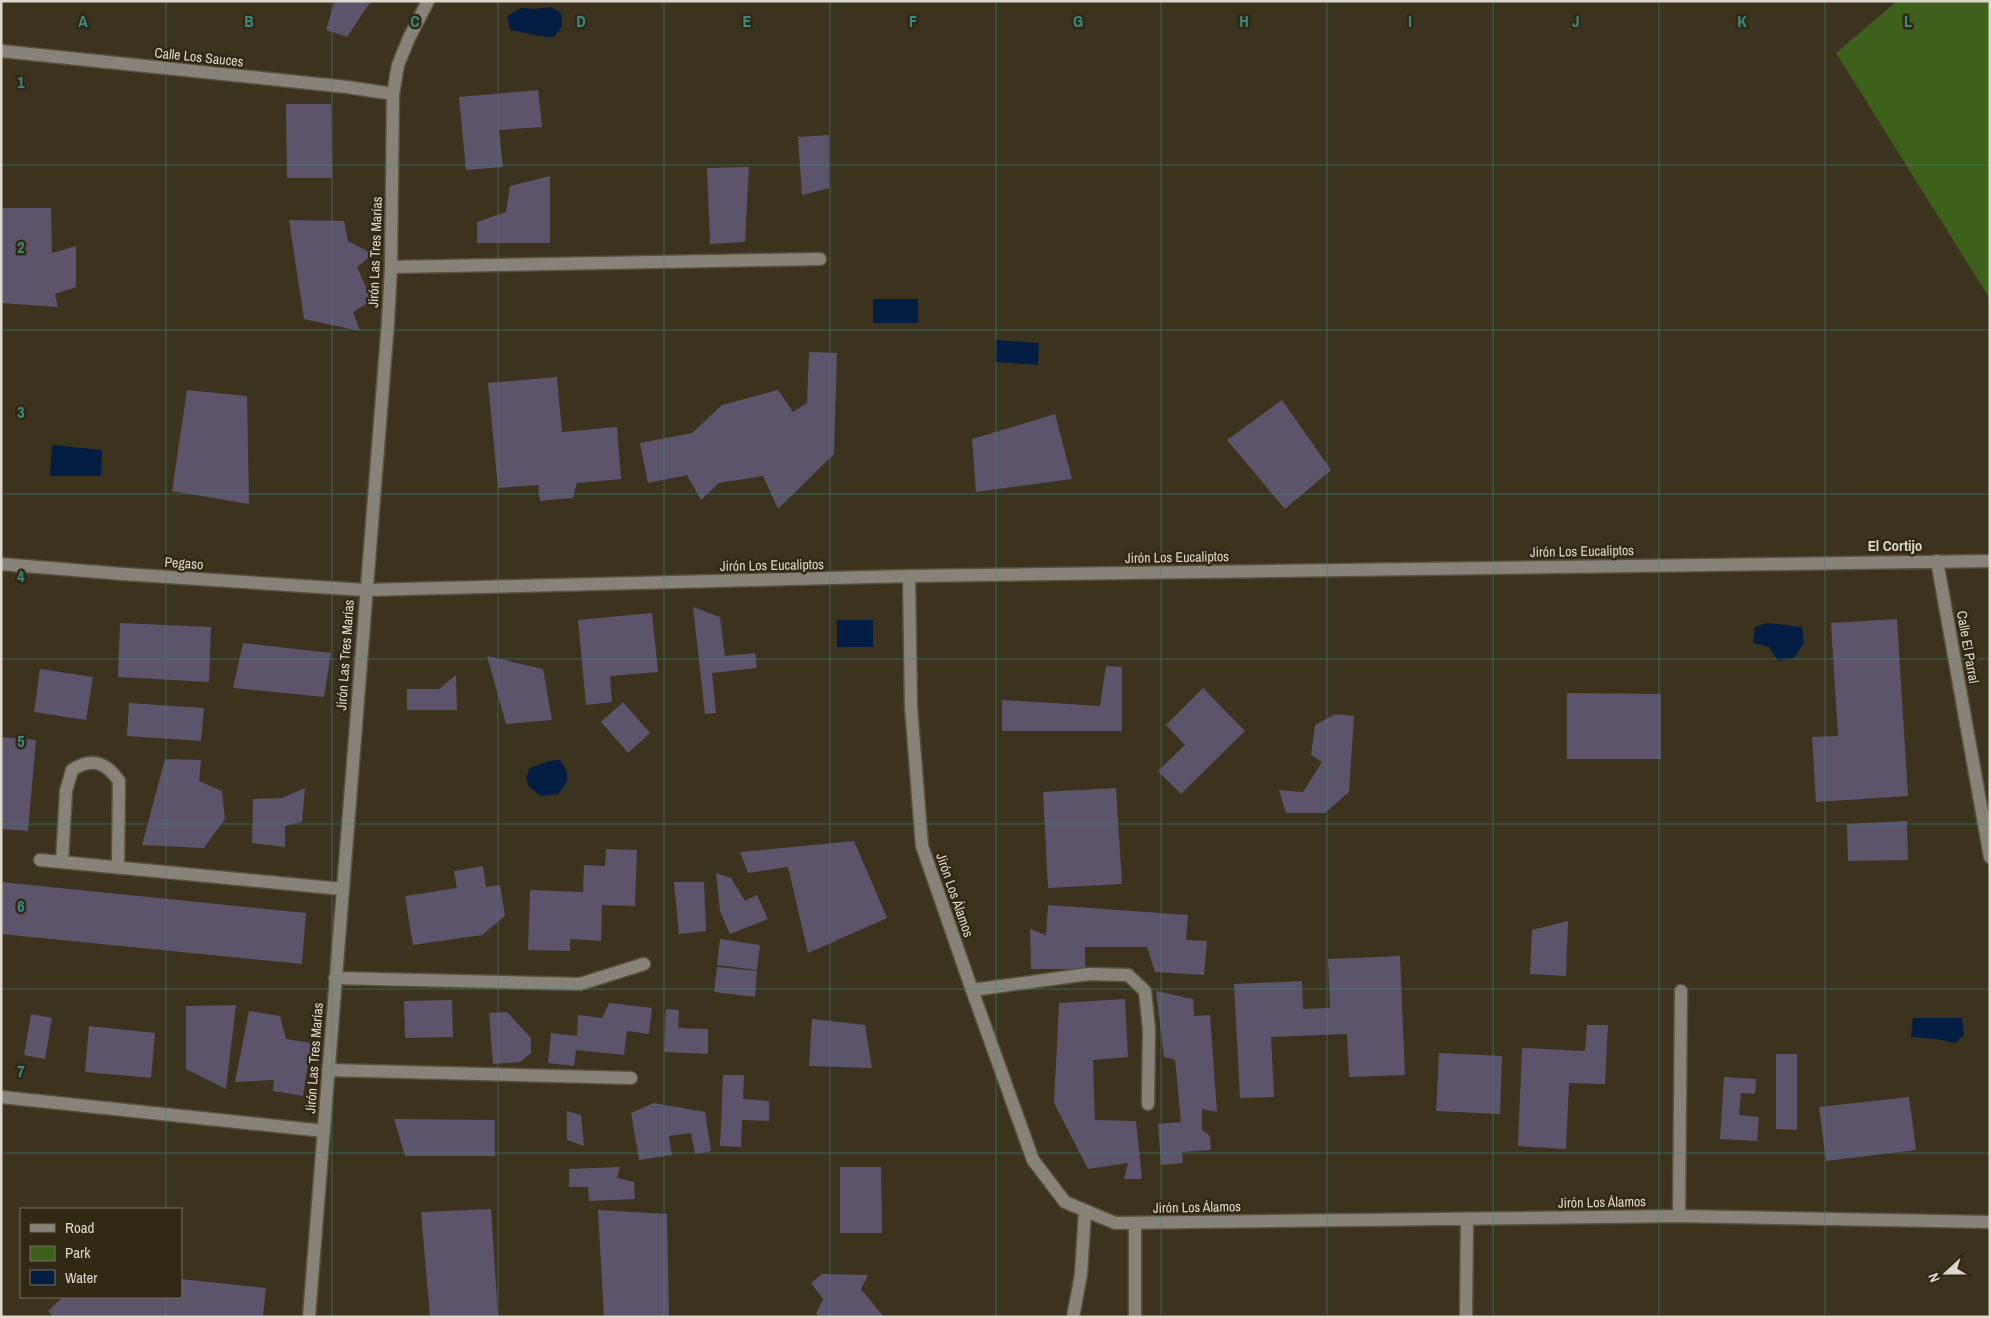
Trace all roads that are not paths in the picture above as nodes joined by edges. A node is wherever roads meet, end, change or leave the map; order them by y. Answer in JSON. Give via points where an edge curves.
{"nodes":[{"id":1,"x":428,"y":1,"type":"edge"},
{"id":2,"x":1,"y":52,"type":"edge"},
{"id":3,"x":393,"y":94,"type":"junction"},
{"id":4,"x":820,"y":259,"type":"dead end"},
{"id":5,"x":390,"y":267,"type":"junction"},
{"id":6,"x":1937,"y":561,"type":"junction"},
{"id":7,"x":1990,"y":561,"type":"edge"},
{"id":8,"x":1,"y":564,"type":"edge"},
{"id":9,"x":909,"y":576,"type":"junction"},
{"id":10,"x":365,"y":590,"type":"junction"},
{"id":11,"x":1990,"y":857,"type":"edge"},
{"id":12,"x":40,"y":860,"type":"dead end"},
{"id":13,"x":62,"y":862,"type":"junction"},
{"id":14,"x":118,"y":867,"type":"junction"},
{"id":15,"x":342,"y":888,"type":"junction"},
{"id":16,"x":644,"y":964,"type":"dead end"},
{"id":17,"x":336,"y":978,"type":"junction"},
{"id":18,"x":972,"y":990,"type":"junction"},
{"id":19,"x":1681,"y":991,"type":"dead end"},
{"id":20,"x":328,"y":1070,"type":"junction"},
{"id":21,"x":631,"y":1078,"type":"dead end"},
{"id":22,"x":1,"y":1097,"type":"edge"},
{"id":23,"x":1148,"y":1104,"type":"dead end"},
{"id":24,"x":324,"y":1131,"type":"junction"},
{"id":25,"x":1085,"y":1211,"type":"junction"},
{"id":26,"x":1679,"y":1216,"type":"junction"},
{"id":27,"x":1467,"y":1219,"type":"junction"},
{"id":28,"x":1990,"y":1222,"type":"edge"},
{"id":29,"x":1134,"y":1223,"type":"junction"},
{"id":30,"x":308,"y":1317,"type":"edge"},
{"id":31,"x":1073,"y":1317,"type":"edge"},
{"id":32,"x":1135,"y":1317,"type":"edge"},
{"id":33,"x":1466,"y":1317,"type":"edge"}],
"edges":[{"from":1,"to":3,"type":"street","name":"Jirón Las Tres Marías","via":[[398,65]]},
{"from":2,"to":3,"type":"street","name":"Calle Los Sauces"},
{"from":3,"to":5,"type":"street","name":"Jirón Las Tres Marías"},
{"from":4,"to":5,"type":"street"},
{"from":5,"to":10,"type":"street","name":"Jirón Las Tres Marías"},
{"from":6,"to":7,"type":"street","name":"Jirón Los Eucaliptos"},
{"from":6,"to":9,"type":"street","name":"Jirón Los Eucaliptos"},
{"from":6,"to":11,"type":"street","name":"Calle El Parral"},
{"from":8,"to":10,"type":"street","name":"Pegaso"},
{"from":9,"to":10,"type":"street","name":"Jirón Los Eucaliptos"},
{"from":9,"to":18,"type":"street","name":"Jirón Los Álamos","via":[[911,707],[922,846]]},
{"from":10,"to":15,"type":"street","name":"Jirón Las Tres Marías"},
{"from":12,"to":13,"type":"street"},
{"from":13,"to":14,"type":"street"},
{"from":13,"to":14,"type":"street","via":[[66,791],[72,770],[94,762],[106,766],[120,781]]},
{"from":14,"to":15,"type":"street"},
{"from":15,"to":17,"type":"street","name":"Jirón Las Tres Marías"},
{"from":16,"to":17,"type":"street","via":[[580,984]]},
{"from":17,"to":20,"type":"street","name":"Jirón Las Tres Marías"},
{"from":18,"to":23,"type":"street","via":[[1089,974],[1128,975],[1145,991],[1149,1029]]},
{"from":18,"to":25,"type":"street","name":"Jirón Los Álamos","via":[[1033,1160],[1065,1202]]},
{"from":19,"to":26,"type":"street"},
{"from":20,"to":21,"type":"street"},
{"from":20,"to":24,"type":"street","name":"Jirón Las Tres Marías"},
{"from":22,"to":24,"type":"street"},
{"from":24,"to":30,"type":"street","name":"Jirón Las Tres Marías"},
{"from":25,"to":29,"type":"street","name":"Jirón Los Álamos","via":[[1116,1223]]},
{"from":25,"to":31,"type":"street","via":[[1081,1274]]},
{"from":26,"to":27,"type":"street","name":"Jirón Los Álamos"},
{"from":26,"to":28,"type":"street","name":"Jirón Los Álamos"},
{"from":27,"to":29,"type":"street","name":"Jirón Los Álamos"},
{"from":27,"to":33,"type":"street"},
{"from":29,"to":32,"type":"street"}]}
